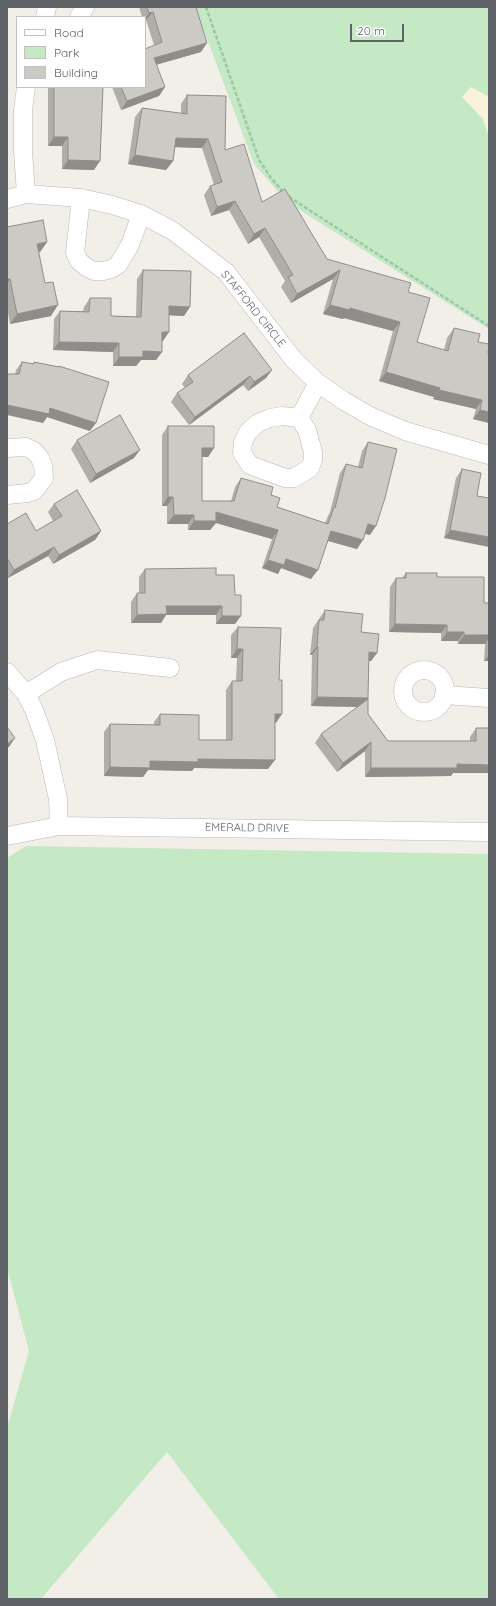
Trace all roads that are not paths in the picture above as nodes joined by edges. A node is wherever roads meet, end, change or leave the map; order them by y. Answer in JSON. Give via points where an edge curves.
{"nodes":[{"id":1,"x":85,"y":7,"type":"edge"},
{"id":2,"x":80,"y":16,"type":"edge"},
{"id":3,"x":26,"y":88,"type":"edge"},
{"id":4,"x":26,"y":194,"type":"junction"},
{"id":5,"x":81,"y":198,"type":"junction"},
{"id":6,"x":7,"y":199,"type":"edge"},
{"id":7,"x":141,"y":214,"type":"junction"},
{"id":8,"x":318,"y":383,"type":"junction"},
{"id":9,"x":299,"y":418,"type":"dead end"},
{"id":10,"x":7,"y":448,"type":"edge"},
{"id":11,"x":489,"y":455,"type":"edge"},
{"id":12,"x":7,"y":495,"type":"edge"},
{"id":13,"x":170,"y":668,"type":"dead end"},
{"id":14,"x":7,"y":672,"type":"edge"},
{"id":15,"x":26,"y":694,"type":"junction"},
{"id":16,"x":444,"y":695,"type":"dead end"},
{"id":17,"x":489,"y":698,"type":"edge"},
{"id":18,"x":59,"y":826,"type":"junction"},
{"id":19,"x":489,"y":832,"type":"edge"},
{"id":20,"x":7,"y":836,"type":"edge"}],
"edges":[{"from":1,"to":2,"type":"street"},
{"from":3,"to":4,"type":"street","via":[[23,151]]},
{"from":4,"to":5,"type":"street","name":"STAFFORD CIRCLE"},
{"from":4,"to":6,"type":"street","name":"STAFFORD CIRCLE"},
{"from":5,"to":7,"type":"street","name":"STAFFORD CIRCLE"},
{"from":5,"to":7,"type":"street","via":[[76,253],[79,261],[94,271],[111,269],[118,265],[130,245]]},
{"from":7,"to":8,"type":"street","name":"STAFFORD CIRCLE","via":[[174,231],[226,272],[294,360]]},
{"from":8,"to":9,"type":"street"},
{"from":8,"to":11,"type":"street","name":"STAFFORD CIRCLE","via":[[344,401],[405,431]]},
{"from":10,"to":12,"type":"street","via":[[26,447],[34,451],[43,466],[44,478],[34,490]]},
{"from":13,"to":15,"type":"street","via":[[97,660],[61,672]]},
{"from":14,"to":15,"type":"street"},
{"from":15,"to":18,"type":"street","via":[[45,740],[58,799]]},
{"from":16,"to":17,"type":"street"},
{"from":18,"to":19,"type":"street","name":"EMERALD DRIVE"},
{"from":18,"to":20,"type":"street","name":"EMERALD DRIVE"}]}
